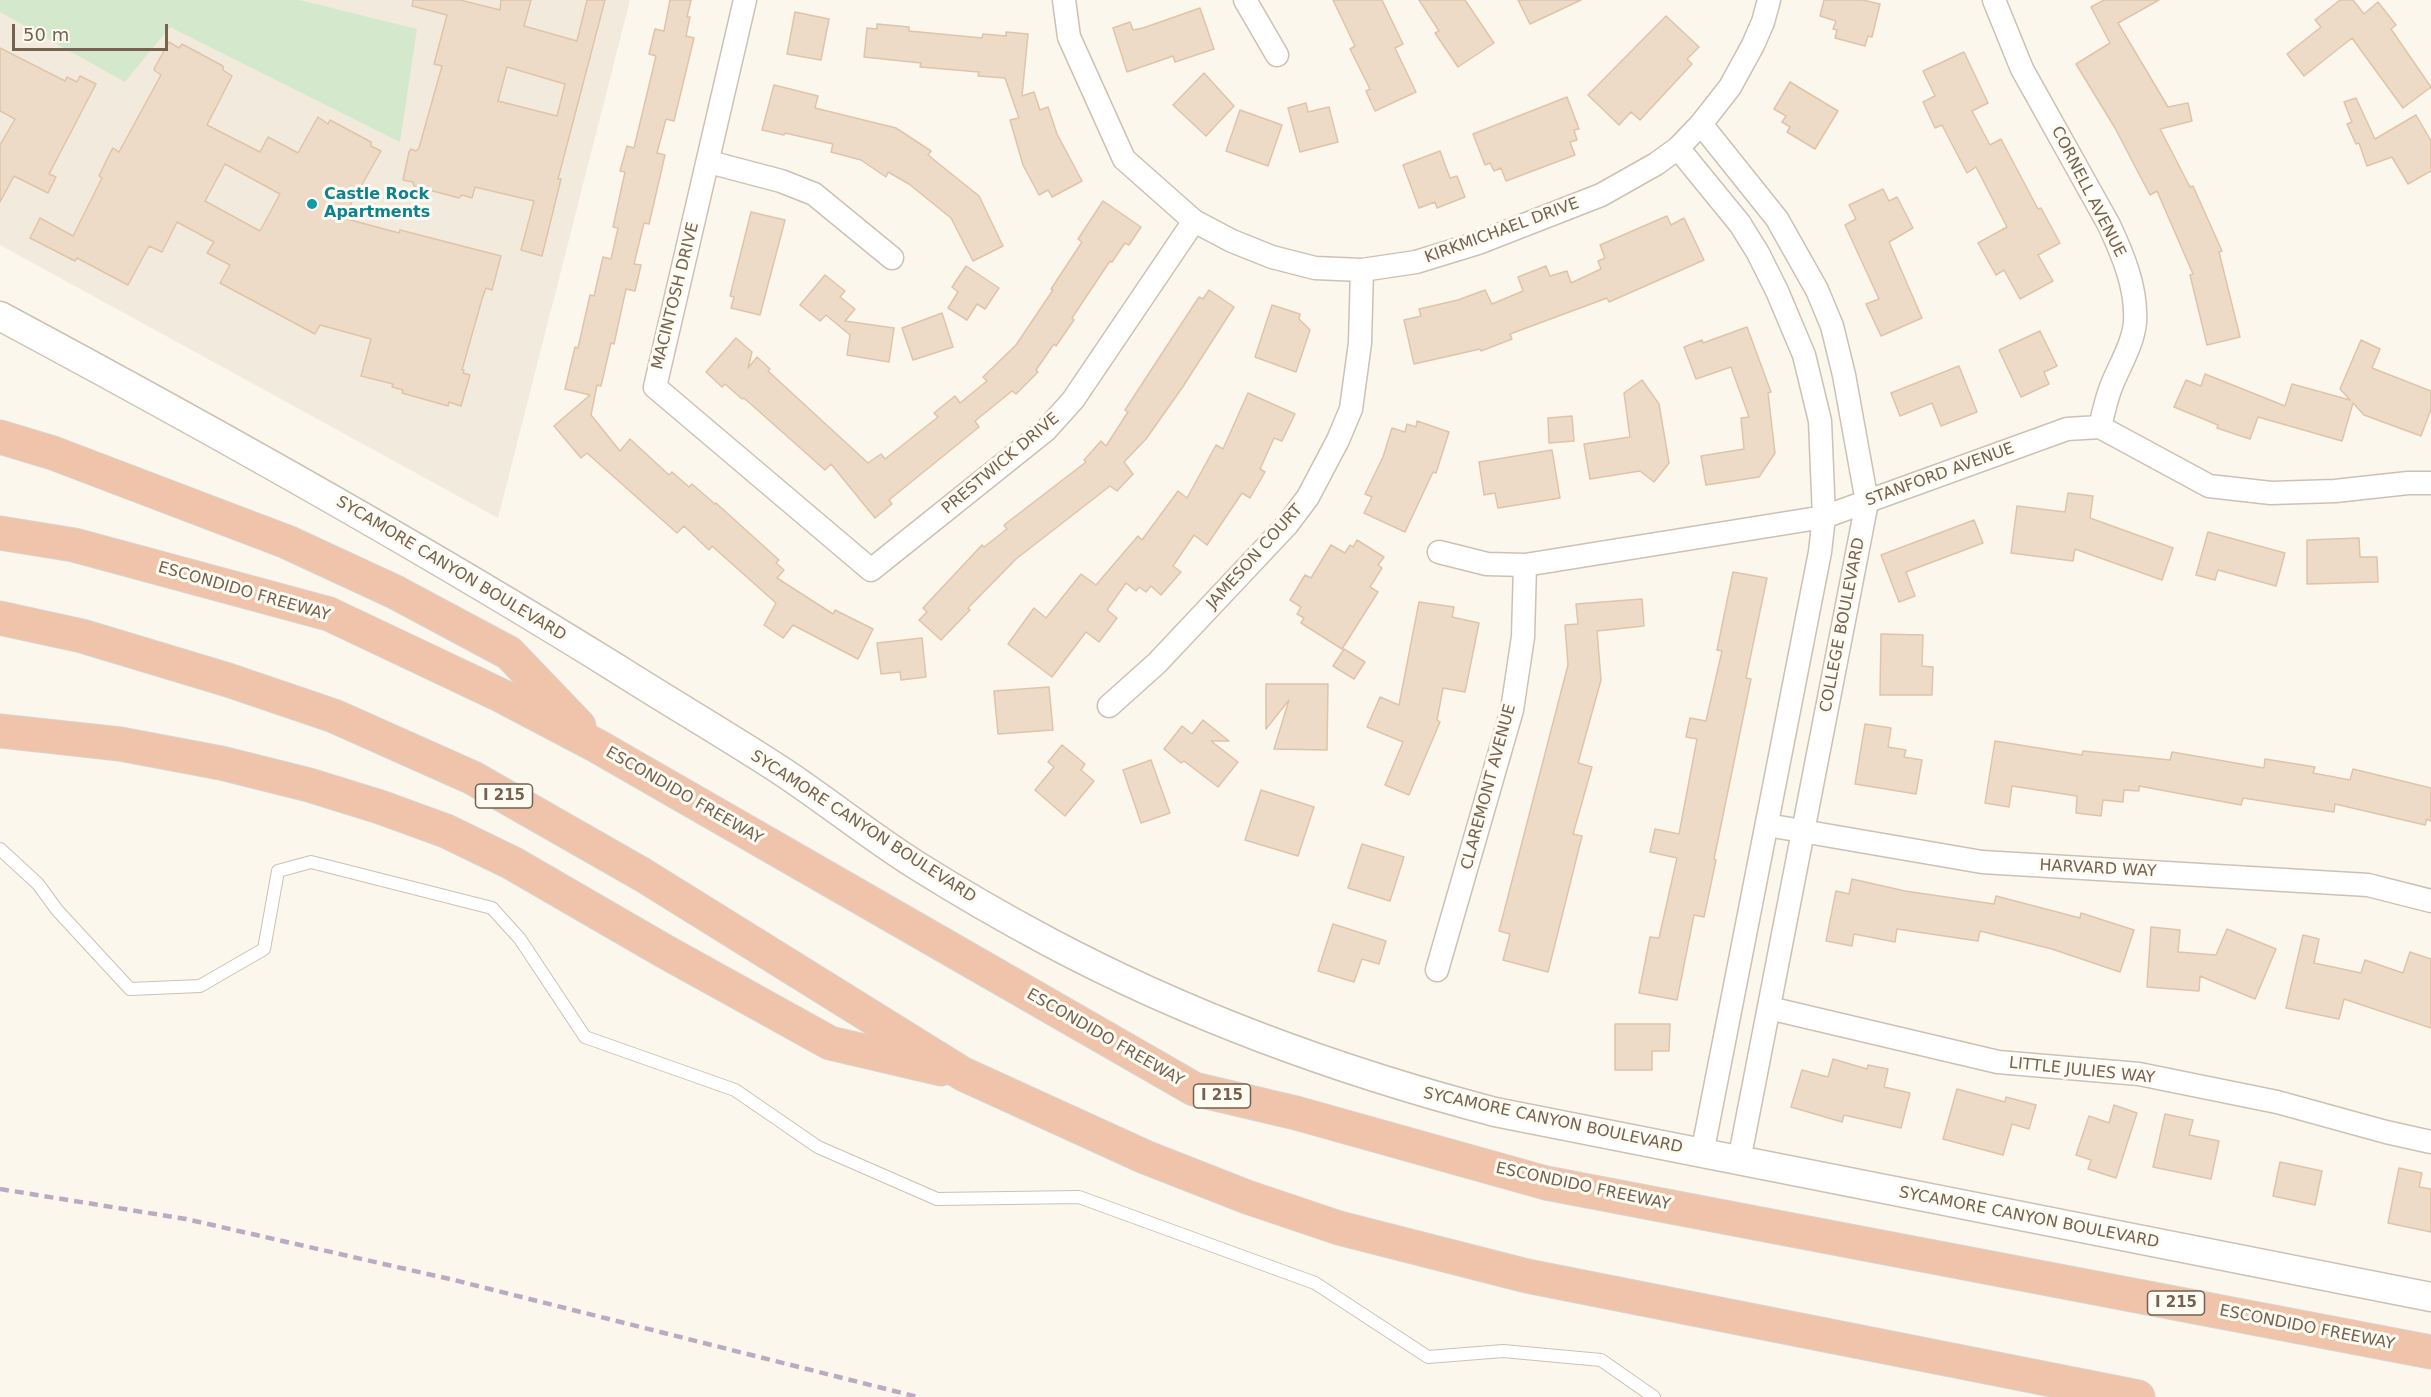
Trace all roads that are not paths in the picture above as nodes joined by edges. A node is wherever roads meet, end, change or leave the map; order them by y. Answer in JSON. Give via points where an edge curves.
{"nodes":[{"id":1,"x":746,"y":0,"type":"edge"},
{"id":2,"x":1064,"y":0,"type":"edge"},
{"id":3,"x":1245,"y":0,"type":"edge"},
{"id":4,"x":1769,"y":0,"type":"edge"},
{"id":5,"x":1995,"y":0,"type":"edge"},
{"id":6,"x":1277,"y":56,"type":"dead end"},
{"id":7,"x":1701,"y":124,"type":"junction"},
{"id":8,"x":1678,"y":148,"type":"junction"},
{"id":9,"x":709,"y":162,"type":"junction"},
{"id":10,"x":1194,"y":221,"type":"junction"},
{"id":11,"x":891,"y":258,"type":"dead end"},
{"id":12,"x":1362,"y":270,"type":"junction"},
{"id":13,"x":0,"y":316,"type":"edge"},
{"id":14,"x":2100,"y":427,"type":"junction"},
{"id":15,"x":0,"y":438,"type":"edge"},
{"id":16,"x":2431,"y":483,"type":"edge"},
{"id":17,"x":1867,"y":502,"type":"junction"},
{"id":18,"x":1824,"y":517,"type":"junction"},
{"id":19,"x":0,"y":533,"type":"edge"},
{"id":20,"x":1439,"y":552,"type":"dead end"},
{"id":21,"x":1525,"y":565,"type":"junction"},
{"id":22,"x":871,"y":570,"type":"joint"},
{"id":23,"x":0,"y":618,"type":"edge"},
{"id":24,"x":1109,"y":706,"type":"dead end"},
{"id":25,"x":0,"y":731,"type":"edge"},
{"id":26,"x":597,"y":746,"type":"junction"},
{"id":27,"x":1767,"y":825,"type":"junction"},
{"id":28,"x":1803,"y":831,"type":"junction"},
{"id":29,"x":0,"y":849,"type":"edge"},
{"id":30,"x":2431,"y":901,"type":"edge"},
{"id":31,"x":1437,"y":970,"type":"dead end"},
{"id":32,"x":1769,"y":1008,"type":"junction"},
{"id":33,"x":963,"y":1074,"type":"junction"},
{"id":34,"x":2431,"y":1142,"type":"edge"},
{"id":35,"x":1702,"y":1154,"type":"junction"},
{"id":36,"x":1739,"y":1161,"type":"junction"},
{"id":37,"x":2431,"y":1297,"type":"edge"},
{"id":38,"x":2431,"y":1352,"type":"edge"},
{"id":39,"x":1654,"y":1397,"type":"edge"},
{"id":40,"x":2138,"y":1397,"type":"edge"}],
"edges":[{"from":1,"to":9,"type":"street","name":"MACINTOSH DRIVE"},
{"from":2,"to":10,"type":"street","name":"KIRKMICHAEL DRIVE","via":[[1070,37],[1124,159]]},
{"from":3,"to":6,"type":"street"},
{"from":4,"to":7,"type":"street","name":"KIRKMICHAEL DRIVE","via":[[1753,45],[1730,87]]},
{"from":5,"to":14,"type":"street","name":"CORNELL AVENUE","via":[[2022,69],[2109,225],[2130,277],[2135,323]]},
{"from":7,"to":8,"type":"street","name":"KIRKMICHAEL DRIVE"},
{"from":7,"to":17,"type":"street","name":"COLLEGE BOULEVARD","via":[[1777,219],[1817,290],[1832,326],[1844,375]]},
{"from":8,"to":12,"type":"street","name":"KIRKMICHAEL DRIVE","via":[[1601,195],[1488,239],[1416,262]]},
{"from":8,"to":18,"type":"street","via":[[1740,224],[1758,253],[1804,355],[1820,421]]},
{"from":9,"to":11,"type":"street","via":[[782,180],[814,194]]},
{"from":9,"to":22,"type":"street","name":"MACINTOSH DRIVE","via":[[655,387]]},
{"from":10,"to":12,"type":"street","name":"KIRKMICHAEL DRIVE","via":[[1232,242],[1272,257],[1315,268]]},
{"from":10,"to":22,"type":"street","name":"PRESTWICK DRIVE","via":[[1073,400],[1046,430]]},
{"from":12,"to":24,"type":"street","name":"JAMESON COURT","via":[[1360,343],[1351,409],[1308,497],[1287,525],[1157,663]]},
{"from":13,"to":35,"type":"street","name":"SYCAMORE CANYON BOULEVARD","via":[[385,529],[781,771],[934,876],[1132,985],[1286,1049],[1407,1089],[1495,1112]]},
{"from":14,"to":16,"type":"street","via":[[2209,486],[2271,493]]},
{"from":14,"to":17,"type":"street","name":"STANFORD AVENUE","via":[[2067,429]]},
{"from":15,"to":26,"type":"highway","via":[[53,453],[287,542],[395,592],[509,653]]},
{"from":17,"to":18,"type":"street","name":"STANFORD AVENUE"},
{"from":17,"to":28,"type":"street","name":"COLLEGE BOULEVARD"},
{"from":18,"to":21,"type":"street","name":"STANFORD AVENUE"},
{"from":18,"to":27,"type":"street"},
{"from":19,"to":26,"type":"highway","name":"ESCONDIDO FREEWAY","number":"I 215","via":[[74,545],[329,614]]},
{"from":20,"to":21,"type":"street","name":"STANFORD AVENUE","via":[[1487,564]]},
{"from":21,"to":31,"type":"street","name":"CLAREMONT AVENUE","via":[[1523,637],[1510,719]]},
{"from":23,"to":33,"type":"highway","number":"I 215","via":[[82,636],[228,680],[334,716],[473,778],[643,875]]},
{"from":25,"to":33,"type":"highway","via":[[120,744],[221,763],[380,807],[446,831],[512,862],[830,1043]]},
{"from":26,"to":38,"type":"highway","name":"ESCONDIDO FREEWAY","number":"I 215","via":[[1194,1089],[1546,1182]]},
{"from":27,"to":28,"type":"street","name":"HARVARD WAY"},
{"from":27,"to":35,"type":"street"},
{"from":28,"to":30,"type":"street","name":"HARVARD WAY","via":[[1982,862],[2368,885]]},
{"from":28,"to":32,"type":"street","name":"COLLEGE BOULEVARD"},
{"from":29,"to":39,"type":"lane","via":[[38,884],[130,989],[200,986],[264,949],[278,871],[311,862],[492,908],[519,939],[585,1037],[735,1090],[818,1147],[937,1199],[1079,1197],[1315,1283],[1428,1357],[1503,1351],[1601,1360]]},
{"from":32,"to":34,"type":"street","name":"LITTLE JULIES WAY","via":[[1998,1062],[2139,1074],[2266,1099]]},
{"from":32,"to":36,"type":"street","name":"COLLEGE BOULEVARD"},
{"from":33,"to":40,"type":"highway","number":"I 215","via":[[1145,1157],[1339,1228],[1527,1276]]},
{"from":35,"to":36,"type":"street","name":"SYCAMORE CANYON BOULEVARD"},
{"from":36,"to":37,"type":"street","name":"SYCAMORE CANYON BOULEVARD"}]}
